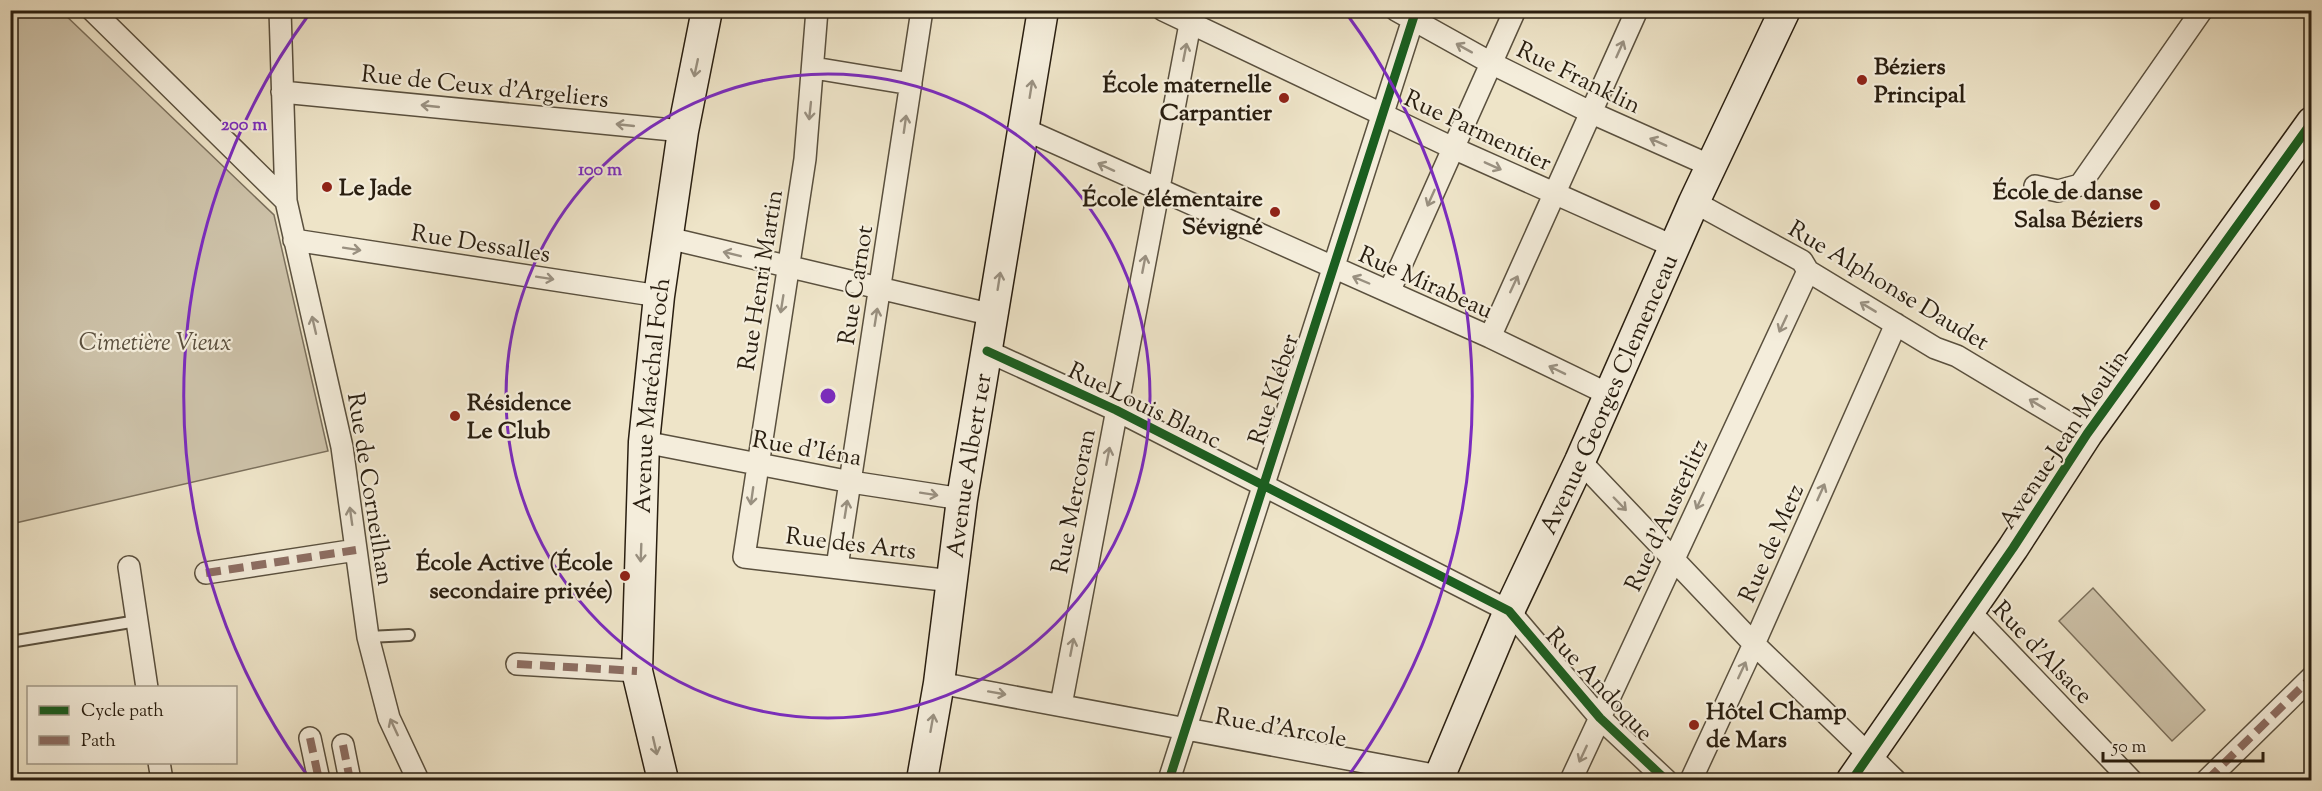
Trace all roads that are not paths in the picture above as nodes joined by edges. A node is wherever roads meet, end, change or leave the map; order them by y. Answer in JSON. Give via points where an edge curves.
{"nodes":[{"id":1,"x":92,"y":10,"type":"edge"},
{"id":2,"x":280,"y":10,"type":"edge"},
{"id":3,"x":707,"y":10,"type":"edge"},
{"id":4,"x":817,"y":10,"type":"edge"},
{"id":5,"x":922,"y":10,"type":"edge"},
{"id":6,"x":1043,"y":10,"type":"edge"},
{"id":7,"x":1163,"y":10,"type":"edge"},
{"id":8,"x":1515,"y":10,"type":"edge"},
{"id":9,"x":1638,"y":10,"type":"edge"},
{"id":10,"x":2202,"y":10,"type":"edge"},
{"id":11,"x":1784,"y":11,"type":"edge"},
{"id":12,"x":1408,"y":13,"type":"edge"},
{"id":13,"x":1190,"y":24,"type":"junction"},
{"id":14,"x":1491,"y":63,"type":"junction"},
{"id":15,"x":814,"y":68,"type":"junction"},
{"id":16,"x":911,"y":84,"type":"junction"},
{"id":17,"x":282,"y":92,"type":"junction"},
{"id":18,"x":1592,"y":113,"type":"junction"},
{"id":19,"x":1383,"y":114,"type":"junction"},
{"id":20,"x":2312,"y":122,"type":"edge"},
{"id":21,"x":1024,"y":129,"type":"junction"},
{"id":22,"x":683,"y":131,"type":"junction"},
{"id":23,"x":1453,"y":148,"type":"junction"},
{"id":24,"x":1711,"y":166,"type":"junction"},
{"id":25,"x":2035,"y":186,"type":"dead end"},
{"id":26,"x":1158,"y":191,"type":"junction"},
{"id":27,"x":1555,"y":194,"type":"junction"},
{"id":28,"x":286,"y":201,"type":"junction"},
{"id":29,"x":1694,"y":202,"type":"junction"},
{"id":30,"x":668,"y":238,"type":"junction"},
{"id":31,"x":294,"y":240,"type":"junction"},
{"id":32,"x":1675,"y":247,"type":"junction"},
{"id":33,"x":788,"y":268,"type":"junction"},
{"id":34,"x":1333,"y":268,"type":"junction"},
{"id":35,"x":1808,"y":272,"type":"junction"},
{"id":36,"x":881,"y":288,"type":"junction"},
{"id":37,"x":1389,"y":292,"type":"junction"},
{"id":38,"x":659,"y":296,"type":"junction"},
{"id":39,"x":993,"y":315,"type":"junction"},
{"id":40,"x":1896,"y":324,"type":"junction"},
{"id":41,"x":1490,"y":337,"type":"junction"},
{"id":42,"x":987,"y":351,"type":"junction"},
{"id":43,"x":1610,"y":395,"type":"junction"},
{"id":44,"x":1116,"y":410,"type":"junction"},
{"id":45,"x":2087,"y":434,"type":"junction"},
{"id":46,"x":644,"y":442,"type":"junction"},
{"id":47,"x":1580,"y":462,"type":"junction"},
{"id":48,"x":757,"y":464,"type":"junction"},
{"id":49,"x":851,"y":482,"type":"junction"},
{"id":50,"x":1262,"y":486,"type":"junction"},
{"id":51,"x":962,"y":499,"type":"junction"},
{"id":52,"x":356,"y":550,"type":"junction"},
{"id":53,"x":744,"y":557,"type":"joint"},
{"id":54,"x":1673,"y":559,"type":"junction"},
{"id":55,"x":129,"y":567,"type":"dead end"},
{"id":56,"x":837,"y":567,"type":"junction"},
{"id":57,"x":206,"y":573,"type":"dead end"},
{"id":58,"x":952,"y":581,"type":"junction"},
{"id":59,"x":1509,"y":611,"type":"junction"},
{"id":60,"x":1969,"y":611,"type":"junction"},
{"id":61,"x":137,"y":621,"type":"junction"},
{"id":62,"x":409,"y":635,"type":"dead end"},
{"id":63,"x":368,"y":637,"type":"junction"},
{"id":64,"x":10,"y":642,"type":"edge"},
{"id":65,"x":1754,"y":644,"type":"junction"},
{"id":66,"x":517,"y":664,"type":"dead end"},
{"id":67,"x":637,"y":671,"type":"junction"},
{"id":68,"x":2312,"y":677,"type":"edge"},
{"id":69,"x":939,"y":683,"type":"junction"},
{"id":70,"x":147,"y":686,"type":"edge"},
{"id":71,"x":1061,"y":705,"type":"junction"},
{"id":72,"x":1600,"y":718,"type":"junction"},
{"id":73,"x":1186,"y":729,"type":"junction"},
{"id":74,"x":310,"y":738,"type":"dead end"},
{"id":75,"x":343,"y":745,"type":"dead end"},
{"id":76,"x":1870,"y":756,"type":"junction"},
{"id":77,"x":159,"y":764,"type":"edge"},
{"id":78,"x":1440,"y":779,"type":"edge"},
{"id":79,"x":162,"y":780,"type":"edge"},
{"id":80,"x":319,"y":780,"type":"edge"},
{"id":81,"x":350,"y":780,"type":"edge"},
{"id":82,"x":418,"y":780,"type":"edge"},
{"id":83,"x":663,"y":780,"type":"edge"},
{"id":84,"x":922,"y":780,"type":"edge"},
{"id":85,"x":1169,"y":780,"type":"edge"},
{"id":86,"x":1571,"y":780,"type":"edge"},
{"id":87,"x":1666,"y":780,"type":"edge"},
{"id":88,"x":1691,"y":780,"type":"edge"},
{"id":89,"x":1852,"y":780,"type":"edge"},
{"id":90,"x":1895,"y":780,"type":"edge"},
{"id":91,"x":2131,"y":780,"type":"edge"},
{"id":92,"x":2207,"y":780,"type":"edge"}],
"edges":[{"from":1,"to":28,"type":"street"},
{"from":2,"to":17,"type":"street","name":"Rue de Corneilhan"},
{"from":3,"to":22,"type":"main road","name":"Avenue Maréchal Foch","one_way":true},
{"from":4,"to":15,"type":"street","name":"Rue Henri Martin"},
{"from":5,"to":16,"type":"street","name":"Rue Carnot"},
{"from":21,"to":6,"type":"main road","name":"Avenue Albert 1er","one_way":true},
{"from":7,"to":13,"type":"street","name":"Rue Parmentier"},
{"from":8,"to":14,"type":"street"},
{"from":18,"to":9,"type":"street","one_way":true},
{"from":10,"to":25,"type":"street","via":[[2080,185],[2058,191]]},
{"from":11,"to":24,"type":"main road","name":"Avenue Georges Clemenceau"},
{"from":14,"to":12,"type":"street","name":"Rue Franklin","one_way":true},
{"from":12,"to":19,"type":"street","name":"Rue Kléber"},
{"from":13,"to":19,"type":"street","name":"Rue Parmentier"},
{"from":26,"to":13,"type":"street","name":"Rue Mercoran","one_way":true},
{"from":14,"to":18,"type":"street","name":"Rue Franklin"},
{"from":14,"to":23,"type":"street"},
{"from":15,"to":16,"type":"street"},
{"from":15,"to":33,"type":"street","name":"Rue Henri Martin","one_way":true},
{"from":36,"to":16,"type":"street","name":"Rue Carnot","one_way":true},
{"from":22,"to":17,"type":"street","name":"Rue de Ceux d'Argeliers","one_way":true},
{"from":17,"to":28,"type":"street","name":"Rue de Corneilhan"},
{"from":24,"to":18,"type":"street","name":"Rue Franklin","one_way":true},
{"from":18,"to":27,"type":"street"},
{"from":19,"to":23,"type":"street","name":"Rue Parmentier"},
{"from":19,"to":34,"type":"street","name":"Rue Kléber"},
{"from":20,"to":45,"type":"main road","name":"Avenue Jean Moulin"},
{"from":26,"to":21,"type":"street","name":"Rue Mirabeau","one_way":true},
{"from":39,"to":21,"type":"main road","name":"Avenue Albert 1er","one_way":true},
{"from":22,"to":30,"type":"main road","name":"Avenue Maréchal Foch"},
{"from":23,"to":27,"type":"street","name":"Rue Parmentier","one_way":true},
{"from":23,"to":37,"type":"street","one_way":true},
{"from":24,"to":29,"type":"main road","name":"Avenue Georges Clemenceau"},
{"from":26,"to":34,"type":"street","name":"Rue Mirabeau"},
{"from":44,"to":26,"type":"street","name":"Rue Mercoran","one_way":true},
{"from":27,"to":32,"type":"street","name":"Rue Parmentier"},
{"from":41,"to":27,"type":"street","one_way":true},
{"from":28,"to":31,"type":"street","name":"Rue de Corneilhan"},
{"from":29,"to":32,"type":"main road","name":"Avenue Georges Clemenceau"},
{"from":29,"to":35,"type":"street","name":"Rue Alphonse Daudet","via":[[1802,261]]},
{"from":33,"to":30,"type":"street","one_way":true},
{"from":30,"to":38,"type":"main road","name":"Avenue Maréchal Foch"},
{"from":31,"to":38,"type":"street","name":"Rue Dessalles","one_way":true},
{"from":52,"to":31,"type":"street","name":"Rue de Corneilhan","one_way":true,"via":[[342,447]]},
{"from":32,"to":43,"type":"main road","name":"Avenue Georges Clemenceau"},
{"from":33,"to":36,"type":"street"},
{"from":33,"to":48,"type":"street","name":"Rue Henri Martin","one_way":true},
{"from":37,"to":34,"type":"street","name":"Rue Mirabeau","one_way":true},
{"from":34,"to":50,"type":"street","name":"Rue Kléber"},
{"from":40,"to":35,"type":"street","name":"Rue Alphonse Daudet","one_way":true},
{"from":35,"to":54,"type":"street","name":"Rue d'Austerlitz","one_way":true},
{"from":36,"to":39,"type":"street"},
{"from":49,"to":36,"type":"street","name":"Rue Carnot","one_way":true},
{"from":37,"to":41,"type":"street","name":"Rue Mirabeau"},
{"from":38,"to":46,"type":"main road","name":"Avenue Maréchal Foch"},
{"from":39,"to":42,"type":"main road","name":"Avenue Albert 1er"},
{"from":45,"to":40,"type":"street","name":"Rue Alphonse Daudet","one_way":true},
{"from":65,"to":40,"type":"street","name":"Rue de Metz","one_way":true},
{"from":43,"to":41,"type":"street","name":"Rue Mirabeau","one_way":true},
{"from":42,"to":44,"type":"street","name":"Rue Louis Blanc"},
{"from":42,"to":51,"type":"main road","name":"Avenue Albert 1er"},
{"from":43,"to":47,"type":"main road","name":"Avenue Georges Clemenceau"},
{"from":44,"to":50,"type":"street","name":"Rue Louis Blanc"},
{"from":71,"to":44,"type":"street","name":"Rue Mercoran","one_way":true},
{"from":45,"to":60,"type":"main road","name":"Avenue Jean Moulin"},
{"from":46,"to":48,"type":"street","name":"Rue d'Iéna"},
{"from":46,"to":67,"type":"main road","name":"Avenue Maréchal Foch","one_way":true},
{"from":47,"to":54,"type":"street","one_way":true},
{"from":47,"to":59,"type":"main road","name":"Avenue Georges Clemenceau"},
{"from":48,"to":49,"type":"street","name":"Rue d'Iéna"},
{"from":48,"to":53,"type":"street","name":"Rue Henri Martin","one_way":true},
{"from":49,"to":51,"type":"street","name":"Rue d'Iéna","one_way":true},
{"from":56,"to":49,"type":"street","name":"Rue Carnot","one_way":true},
{"from":50,"to":59,"type":"street","name":"Rue Louis Blanc"},
{"from":50,"to":73,"type":"street","name":"Rue Kléber"},
{"from":51,"to":58,"type":"main road","name":"Avenue Albert 1er"},
{"from":52,"to":57,"type":"street"},
{"from":52,"to":63,"type":"street","name":"Rue de Corneilhan"},
{"from":53,"to":56,"type":"street","name":"Rue des Arts"},
{"from":54,"to":65,"type":"street"},
{"from":54,"to":72,"type":"street","name":"Rue d'Austerlitz"},
{"from":55,"to":61,"type":"street"},
{"from":56,"to":58,"type":"street","name":"Rue des Arts"},
{"from":58,"to":69,"type":"main road","name":"Avenue Albert 1er"},
{"from":59,"to":72,"type":"street","name":"Rue Andoque"},
{"from":59,"to":78,"type":"main road","name":"Avenue Georges Clemenceau"},
{"from":60,"to":76,"type":"main road","name":"Avenue Jean Moulin"},
{"from":60,"to":91,"type":"street","name":"Rue d'Alsace"},
{"from":61,"to":64,"type":"lane"},
{"from":61,"to":70,"type":"street"},
{"from":62,"to":63,"type":"lane"},
{"from":82,"to":63,"type":"street","name":"Rue de Corneilhan","one_way":true,"via":[[389,718]]},
{"from":65,"to":76,"type":"street"},
{"from":88,"to":65,"type":"street","name":"Rue de Metz","one_way":true},
{"from":66,"to":67,"type":"street"},
{"from":67,"to":83,"type":"main road","name":"Avenue Maréchal Foch","one_way":true},
{"from":68,"to":92,"type":"street"},
{"from":69,"to":71,"type":"street","name":"Rue d'Arcole","one_way":true},
{"from":84,"to":69,"type":"main road","name":"Avenue Albert 1er","one_way":true},
{"from":71,"to":73,"type":"street","name":"Rue d'Arcole"},
{"from":72,"to":86,"type":"street","name":"Rue d'Austerlitz","one_way":true},
{"from":72,"to":87,"type":"street","name":"Rue Andoque"},
{"from":73,"to":78,"type":"street","name":"Rue d'Arcole"},
{"from":73,"to":85,"type":"street","name":"Rue Kléber"},
{"from":74,"to":80,"type":"street"},
{"from":75,"to":81,"type":"street"},
{"from":76,"to":89,"type":"main road","name":"Avenue Jean Moulin"},
{"from":76,"to":90,"type":"street"},
{"from":77,"to":79,"type":"street"}]}
